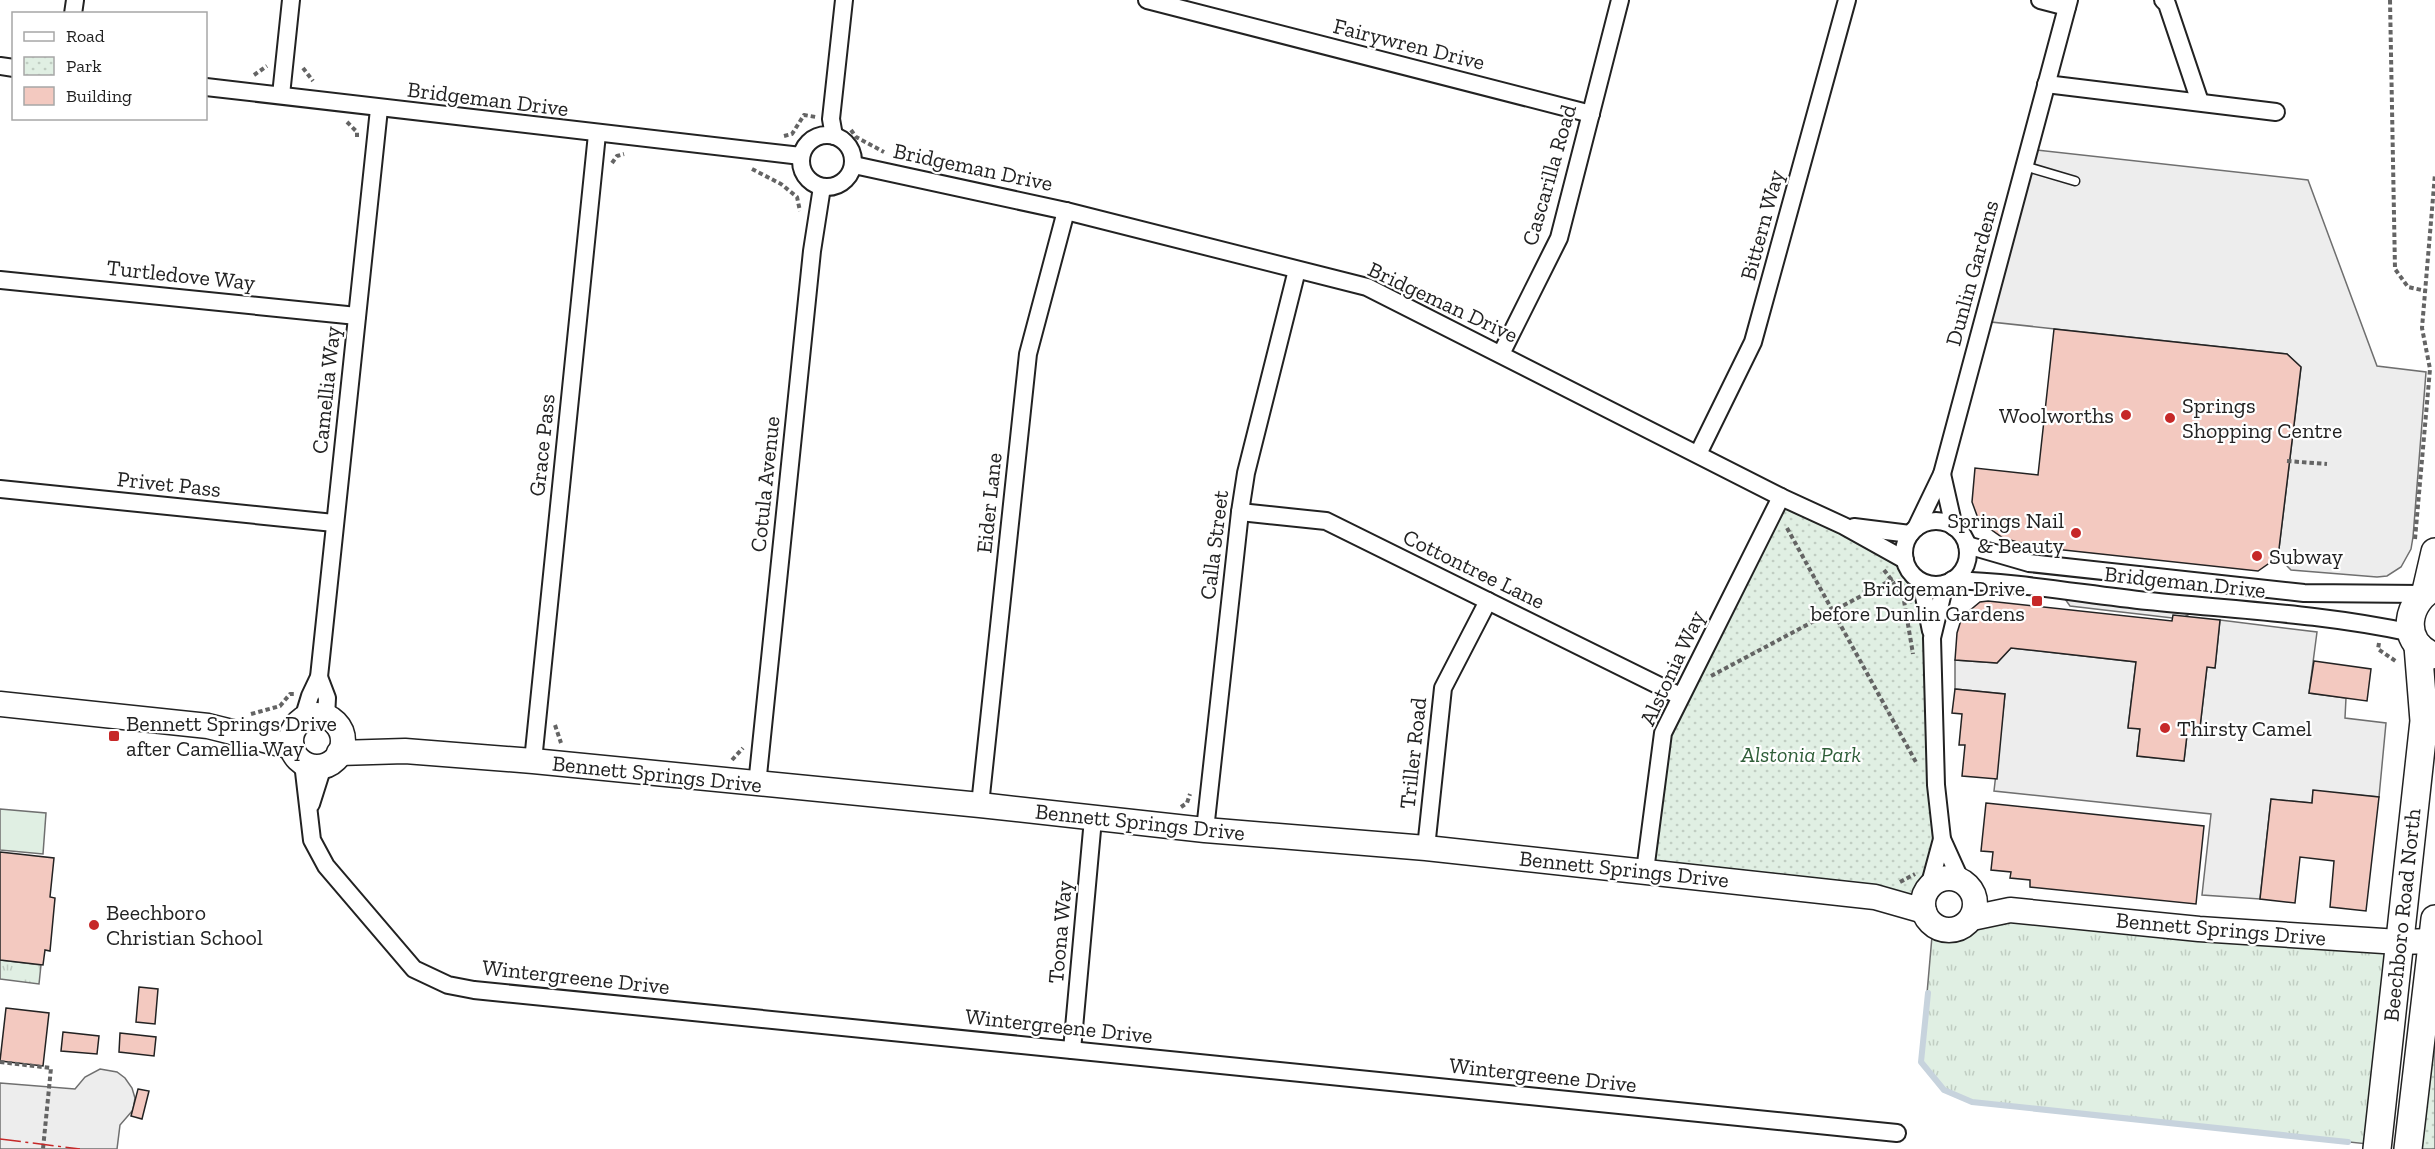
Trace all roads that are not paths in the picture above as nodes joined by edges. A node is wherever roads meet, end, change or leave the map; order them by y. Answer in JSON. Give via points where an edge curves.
{"nodes":[{"id":1,"x":291,"y":0,"type":"edge"},
{"id":2,"x":844,"y":0,"type":"edge"},
{"id":3,"x":1147,"y":0,"type":"edge"},
{"id":4,"x":1620,"y":0,"type":"edge"},
{"id":5,"x":1847,"y":0,"type":"edge"},
{"id":6,"x":2040,"y":0,"type":"edge"},
{"id":7,"x":2163,"y":0,"type":"edge"},
{"id":8,"x":2068,"y":3,"type":"edge"},
{"id":9,"x":2046,"y":84,"type":"junction"},
{"id":10,"x":207,"y":87,"type":"edge"},
{"id":11,"x":280,"y":95,"type":"junction"},
{"id":12,"x":2200,"y":102,"type":"junction"},
{"id":13,"x":379,"y":109,"type":"junction"},
{"id":14,"x":2276,"y":112,"type":"dead end"},
{"id":15,"x":1591,"y":114,"type":"junction"},
{"id":16,"x":597,"y":134,"type":"junction"},
{"id":17,"x":834,"y":136,"type":"junction"},
{"id":18,"x":801,"y":156,"type":"junction"},
{"id":19,"x":854,"y":165,"type":"junction"},
{"id":20,"x":2024,"y":166,"type":"junction"},
{"id":21,"x":2075,"y":181,"type":"dead end"},
{"id":22,"x":822,"y":187,"type":"junction"},
{"id":23,"x":1066,"y":211,"type":"junction"},
{"id":24,"x":1297,"y":270,"type":"junction"},
{"id":25,"x":0,"y":280,"type":"edge"},
{"id":26,"x":357,"y":316,"type":"junction"},
{"id":27,"x":1501,"y":354,"type":"junction"},
{"id":28,"x":1698,"y":454,"type":"junction"},
{"id":29,"x":1942,"y":474,"type":"junction"},
{"id":30,"x":0,"y":489,"type":"edge"},
{"id":31,"x":1781,"y":497,"type":"junction"},
{"id":32,"x":1240,"y":512,"type":"junction"},
{"id":33,"x":334,"y":523,"type":"junction"},
{"id":34,"x":1844,"y":526,"type":"junction"},
{"id":35,"x":1954,"y":528,"type":"junction"},
{"id":36,"x":1913,"y":531,"type":"junction"},
{"id":37,"x":1966,"y":545,"type":"junction"},
{"id":38,"x":2425,"y":550,"type":"edge"},
{"id":39,"x":1905,"y":560,"type":"junction"},
{"id":40,"x":1921,"y":582,"type":"junction"},
{"id":41,"x":1949,"y":582,"type":"junction"},
{"id":42,"x":2428,"y":591,"type":"edge"},
{"id":43,"x":2304,"y":593,"type":"junction"},
{"id":44,"x":1488,"y":601,"type":"junction"},
{"id":45,"x":2342,"y":621,"type":"junction"},
{"id":46,"x":1932,"y":638,"type":"junction"},
{"id":47,"x":2422,"y":645,"type":"edge"},
{"id":48,"x":319,"y":677,"type":"junction"},
{"id":49,"x":1681,"y":693,"type":"junction"},
{"id":50,"x":0,"y":704,"type":"edge"},
{"id":51,"x":316,"y":722,"type":"junction"},
{"id":52,"x":234,"y":734,"type":"junction"},
{"id":53,"x":405,"y":751,"type":"junction"},
{"id":54,"x":314,"y":758,"type":"junction"},
{"id":55,"x":533,"y":761,"type":"junction"},
{"id":56,"x":757,"y":785,"type":"junction"},
{"id":57,"x":980,"y":805,"type":"junction"},
{"id":58,"x":1093,"y":819,"type":"junction"},
{"id":59,"x":1205,"y":830,"type":"junction"},
{"id":60,"x":1942,"y":839,"type":"junction"},
{"id":61,"x":1426,"y":848,"type":"junction"},
{"id":62,"x":1645,"y":871,"type":"junction"},
{"id":63,"x":1967,"y":887,"type":"junction"},
{"id":64,"x":1924,"y":891,"type":"junction"},
{"id":65,"x":2010,"y":910,"type":"junction"},
{"id":66,"x":1972,"y":918,"type":"junction"},
{"id":67,"x":2434,"y":930,"type":"edge"},
{"id":68,"x":2399,"y":942,"type":"junction"},
{"id":69,"x":1072,"y":1050,"type":"junction"},
{"id":70,"x":1897,"y":1133,"type":"dead end"},
{"id":71,"x":2377,"y":1149,"type":"edge"},
{"id":72,"x":2408,"y":1149,"type":"edge"}],
"edges":[{"from":1,"to":11,"type":"street"},
{"from":2,"to":17,"type":"street","via":[[831,118]]},
{"from":3,"to":15,"type":"street","name":"Fairywren Drive"},
{"from":4,"to":15,"type":"street","name":"Cascarilla Road"},
{"from":5,"to":28,"type":"street","name":"Bittern Way","via":[[1753,342]]},
{"from":6,"to":8,"type":"street"},
{"from":7,"to":12,"type":"street","via":[[2168,4]]},
{"from":8,"to":9,"type":"street","name":"Dunlin Gardens"},
{"from":9,"to":12,"type":"street"},
{"from":9,"to":20,"type":"street","name":"Dunlin Gardens"},
{"from":10,"to":11,"type":"street","name":"Bridgeman Drive"},
{"from":11,"to":13,"type":"street","name":"Bridgeman Drive"},
{"from":12,"to":14,"type":"street"},
{"from":13,"to":16,"type":"street","name":"Bridgeman Drive"},
{"from":13,"to":26,"type":"street","name":"Camellia Way"},
{"from":15,"to":27,"type":"street","name":"Cascarilla Road","via":[[1559,238]]},
{"from":16,"to":18,"type":"street","name":"Bridgeman Drive"},
{"from":16,"to":55,"type":"street","name":"Grace Pass"},
{"from":17,"to":18,"type":"street","via":[[813,139]]},
{"from":17,"to":19,"type":"street","via":[[849,147]]},
{"from":18,"to":22,"type":"street","via":[[807,179]]},
{"from":19,"to":22,"type":"street","via":[[839,185]]},
{"from":19,"to":23,"type":"street","name":"Bridgeman Drive"},
{"from":20,"to":21,"type":"lane"},
{"from":20,"to":29,"type":"street","name":"Dunlin Gardens"},
{"from":22,"to":56,"type":"street","name":"Cotula Avenue","via":[[812,251]]},
{"from":23,"to":24,"type":"street","name":"Bridgeman Drive"},
{"from":23,"to":57,"type":"street","name":"Eider Lane","via":[[1028,354]]},
{"from":24,"to":27,"type":"street","name":"Bridgeman Drive","via":[[1367,287]]},
{"from":24,"to":32,"type":"street","name":"Calla Street","via":[[1246,473]]},
{"from":25,"to":26,"type":"street","name":"Turtledove Way"},
{"from":26,"to":33,"type":"street","name":"Camellia Way"},
{"from":27,"to":28,"type":"street","name":"Bridgeman Drive"},
{"from":28,"to":31,"type":"street","name":"Bridgeman Drive"},
{"from":29,"to":35,"type":"street","name":"Dunlin Gardens"},
{"from":29,"to":36,"type":"street","name":"Dunlin Gardens"},
{"from":30,"to":33,"type":"street","name":"Privet Pass"},
{"from":31,"to":34,"type":"street","name":"Bridgeman Drive"},
{"from":31,"to":49,"type":"street","name":"Alstonia Way"},
{"from":32,"to":44,"type":"street","name":"Cottontree Lane","via":[[1326,521]]},
{"from":32,"to":59,"type":"street","name":"Calla Street"},
{"from":33,"to":48,"type":"street","name":"Camellia Way"},
{"from":34,"to":36,"type":"street","name":"Bridgeman Drive"},
{"from":34,"to":39,"type":"street","name":"Bridgeman Drive"},
{"from":35,"to":36,"type":"street","via":[[1934,521]]},
{"from":35,"to":37,"type":"street"},
{"from":36,"to":39,"type":"street","via":[[1904,550]]},
{"from":37,"to":41,"type":"street","via":[[1965,565]]},
{"from":37,"to":43,"type":"street","name":"Bridgeman Drive","via":[[2029,563]]},
{"from":38,"to":42,"type":"main road"},
{"from":39,"to":40,"type":"street","via":[[1908,570]]},
{"from":40,"to":41,"type":"street"},
{"from":40,"to":46,"type":"street"},
{"from":41,"to":45,"type":"street","name":"Bridgeman Drive","via":[[1997,581],[2049,591]]},
{"from":41,"to":46,"type":"street"},
{"from":42,"to":43,"type":"street","name":"Bridgeman Drive"},
{"from":42,"to":47,"type":"main road","name":"Beechboro Road North","via":[[2411,612]]},
{"from":43,"to":45,"type":"street","via":[[2315,606]]},
{"from":44,"to":49,"type":"street","name":"Cottontree Lane"},
{"from":44,"to":61,"type":"street","name":"Triller Road","via":[[1443,688]]},
{"from":45,"to":47,"type":"street","name":"Bridgeman Drive","via":[[2380,626]]},
{"from":46,"to":60,"type":"street","via":[[1936,785]]},
{"from":47,"to":68,"type":"main road","name":"Beechboro Road North","via":[[2424,721]]},
{"from":48,"to":51,"type":"street","name":"Camellia Way","via":[[310,696]]},
{"from":48,"to":51,"type":"street","name":"Camellia Way","via":[[327,698]]},
{"from":49,"to":62,"type":"street","name":"Alstonia Way","via":[[1663,733]]},
{"from":50,"to":52,"type":"street","name":"Bennett Springs Drive","via":[[208,726]]},
{"from":51,"to":52,"type":"street","name":"Bennett Springs Drive"},
{"from":51,"to":53,"type":"street","name":"Bennett Springs Drive"},
{"from":51,"to":54,"type":"street","via":[[291,739]]},
{"from":51,"to":54,"type":"street","via":[[342,736]]},
{"from":52,"to":54,"type":"street","name":"Bennett Springs Drive"},
{"from":53,"to":54,"type":"street","name":"Bennett Springs Drive"},
{"from":53,"to":55,"type":"street","name":"Bennett Springs Drive"},
{"from":54,"to":69,"type":"street","name":"Wintergreene Drive","via":[[309,810],[312,840],[327,866],[414,969],[448,985]]},
{"from":55,"to":56,"type":"street","name":"Bennett Springs Drive"},
{"from":56,"to":57,"type":"street","name":"Bennett Springs Drive"},
{"from":57,"to":58,"type":"street","name":"Bennett Springs Drive"},
{"from":58,"to":59,"type":"street","name":"Bennett Springs Drive"},
{"from":58,"to":69,"type":"street","name":"Toona Way"},
{"from":59,"to":61,"type":"street","name":"Bennett Springs Drive"},
{"from":60,"to":63,"type":"street"},
{"from":60,"to":64,"type":"street"},
{"from":61,"to":62,"type":"street","name":"Bennett Springs Drive"},
{"from":62,"to":64,"type":"street","name":"Bennett Springs Drive"},
{"from":63,"to":64,"type":"street","via":[[1944,878]]},
{"from":63,"to":65,"type":"street","name":"Bennett Springs Drive"},
{"from":63,"to":66,"type":"street","via":[[1976,902]]},
{"from":64,"to":66,"type":"street","via":[[1933,925],[1958,929]]},
{"from":65,"to":66,"type":"street","name":"Bennett Springs Drive"},
{"from":65,"to":68,"type":"street","name":"Bennett Springs Drive","via":[[2199,929]]},
{"from":67,"to":68,"type":"street","name":"Bennett Springs Drive"},
{"from":67,"to":72,"type":"main road","name":"Beechboro Road North"},
{"from":68,"to":71,"type":"main road","name":"Beechboro Road North"},
{"from":69,"to":70,"type":"street","name":"Wintergreene Drive"}]}
